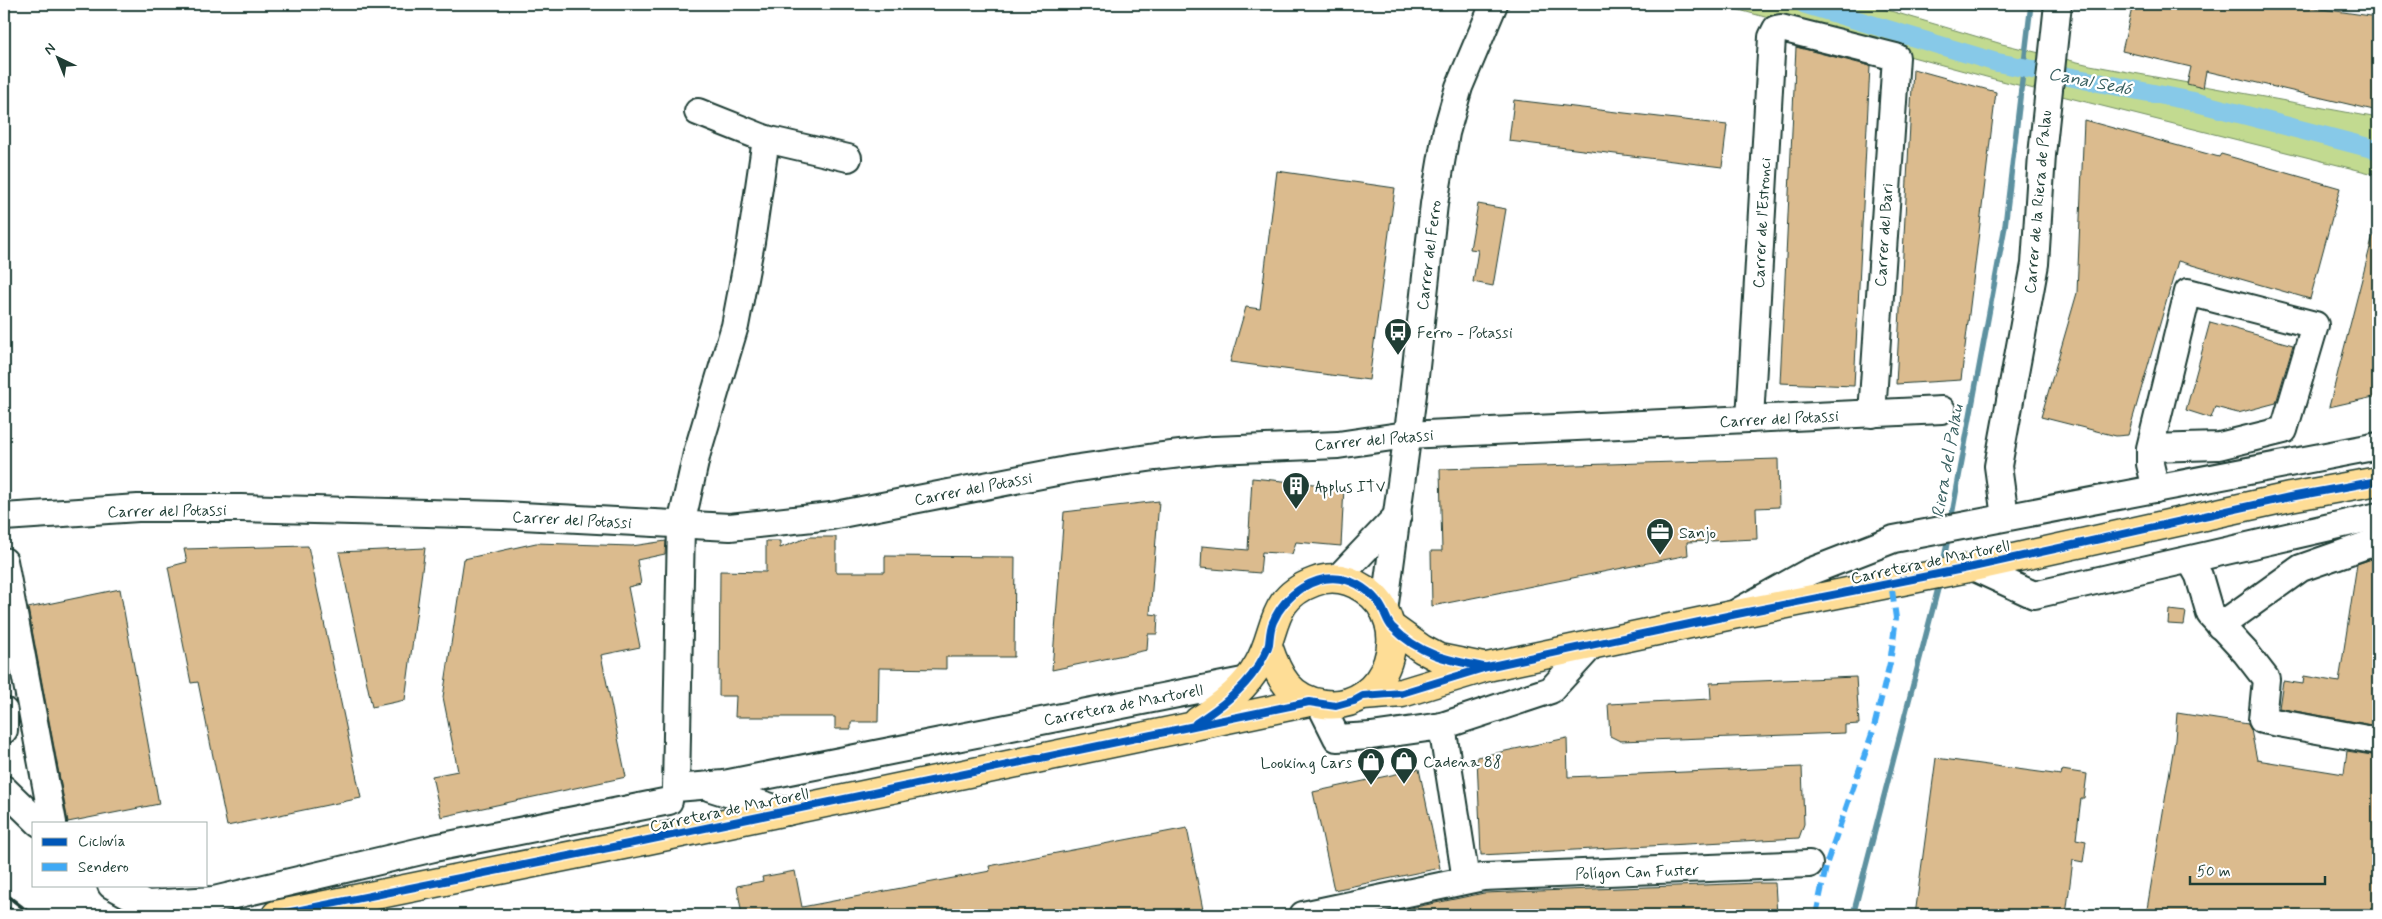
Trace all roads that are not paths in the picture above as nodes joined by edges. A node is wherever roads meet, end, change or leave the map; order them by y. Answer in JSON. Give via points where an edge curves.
{"nodes":[{"id":1,"x":1494,"y":4,"type":"edge"},
{"id":2,"x":2058,"y":4,"type":"edge"},
{"id":3,"x":1776,"y":29,"type":"joint"},
{"id":4,"x":698,"y":112,"type":"dead end"},
{"id":5,"x":766,"y":139,"type":"junction"},
{"id":6,"x":848,"y":158,"type":"dead end"},
{"id":7,"x":1942,"y":410,"type":"dead end"},
{"id":8,"x":1872,"y":414,"type":"junction"},
{"id":9,"x":1750,"y":419,"type":"junction"},
{"id":10,"x":1406,"y":435,"type":"junction"},
{"id":11,"x":2378,"y":446,"type":"edge"},
{"id":12,"x":2150,"y":448,"type":"junction"},
{"id":13,"x":2378,"y":481,"type":"edge"},
{"id":14,"x":2156,"y":488,"type":"junction"},
{"id":15,"x":1398,"y":515,"type":"junction"},
{"id":16,"x":4,"y":516,"type":"edge"},
{"id":17,"x":2378,"y":516,"type":"edge"},
{"id":18,"x":2004,"y":517,"type":"junction"},
{"id":19,"x":681,"y":525,"type":"junction"},
{"id":20,"x":2378,"y":541,"type":"edge"},
{"id":21,"x":4,"y":560,"type":"edge"},
{"id":22,"x":2190,"y":560,"type":"junction"},
{"id":23,"x":1973,"y":567,"type":"junction"},
{"id":24,"x":1338,"y":578,"type":"junction"},
{"id":25,"x":1732,"y":615,"type":"junction"},
{"id":26,"x":1387,"y":618,"type":"junction"},
{"id":27,"x":2220,"y":626,"type":"junction"},
{"id":28,"x":1592,"y":645,"type":"junction"},
{"id":29,"x":1268,"y":646,"type":"junction"},
{"id":30,"x":1486,"y":667,"type":"junction"},
{"id":31,"x":1248,"y":680,"type":"junction"},
{"id":32,"x":1363,"y":696,"type":"junction"},
{"id":33,"x":1315,"y":703,"type":"junction"},
{"id":34,"x":4,"y":711,"type":"edge"},
{"id":35,"x":1442,"y":726,"type":"junction"},
{"id":36,"x":1188,"y":728,"type":"junction"},
{"id":37,"x":4,"y":730,"type":"edge"},
{"id":38,"x":2378,"y":741,"type":"edge"},
{"id":39,"x":703,"y":786,"type":"junction"},
{"id":40,"x":4,"y":789,"type":"edge"},
{"id":41,"x":672,"y":795,"type":"junction"},
{"id":42,"x":787,"y":812,"type":"junction"},
{"id":43,"x":38,"y":822,"type":"edge"},
{"id":44,"x":52,"y":822,"type":"edge"},
{"id":45,"x":644,"y":841,"type":"junction"},
{"id":46,"x":1809,"y":864,"type":"dead end"},
{"id":47,"x":1466,"y":880,"type":"junction"},
{"id":48,"x":113,"y":886,"type":"edge"},
{"id":49,"x":267,"y":888,"type":"junction"},
{"id":50,"x":327,"y":905,"type":"junction"},
{"id":51,"x":235,"y":915,"type":"edge"},
{"id":52,"x":276,"y":915,"type":"edge"},
{"id":53,"x":1303,"y":915,"type":"edge"}],
"edges":[{"from":1,"to":10,"type":"street","name":"Carrer del Ferro","via":[[1459,87],[1446,133],[1434,204]]},
{"from":2,"to":18,"type":"street","name":"Carrer de la Riera de Palau","via":[[2047,98],[2035,264],[1998,466]]},
{"from":3,"to":8,"type":"street","name":"Carrer del Bari","via":[[1896,57]]},
{"from":3,"to":9,"type":"street","name":"Carrer de l'Estronci","via":[[1772,37]]},
{"from":4,"to":5,"type":"street"},
{"from":5,"to":6,"type":"street"},
{"from":5,"to":19,"type":"street","via":[[735,326],[697,453]]},
{"from":7,"to":8,"type":"street","name":"Carrer del Potassi"},
{"from":8,"to":9,"type":"street","name":"Carrer del Potassi"},
{"from":9,"to":10,"type":"street","name":"Carrer del Potassi"},
{"from":10,"to":15,"type":"street","name":"Carrer del Ferro"},
{"from":10,"to":19,"type":"street","name":"Carrer del Potassi","via":[[1338,445],[1214,450],[1090,466],[831,516],[730,527]]},
{"from":11,"to":14,"type":"street","name":"Carretera de Martorell"},
{"from":12,"to":12,"type":"street","via":[[2188,292],[2315,325],[2284,430],[2219,446]]},
{"from":12,"to":14,"type":"street"},
{"from":13,"to":23,"type":"main road","name":"Carretera de Martorell","via":[[2290,497]]},
{"from":14,"to":18,"type":"street","name":"Carretera de Martorell"},
{"from":15,"to":24,"type":"street"},
{"from":15,"to":26,"type":"street","name":"Carrer del Ferro"},
{"from":16,"to":19,"type":"street","name":"Carrer del Potassi","via":[[138,508],[269,509],[502,515]]},
{"from":17,"to":22,"type":"street","name":"Carretera de Martorell"},
{"from":18,"to":25,"type":"street","name":"Carretera de Martorell","via":[[1894,539],[1809,572]]},
{"from":19,"to":41,"type":"street"},
{"from":20,"to":27,"type":"street","via":[[2301,568]]},
{"from":21,"to":44,"type":"street"},
{"from":22,"to":23,"type":"street","name":"Carretera de Martorell","via":[[2034,595]]},
{"from":22,"to":27,"type":"street","via":[[2199,576],[2210,614]]},
{"from":23,"to":25,"type":"main road","name":"Carretera de Martorell"},
{"from":24,"to":26,"type":"main road","name":"Carretera de Martorell","via":[[1374,596]]},
{"from":24,"to":29,"type":"main road","name":"Carretera de Martorell","via":[[1314,582],[1290,598],[1273,622]]},
{"from":25,"to":28,"type":"main road","name":"Carretera de Martorell"},
{"from":26,"to":30,"type":"main road","name":"Carretera de Martorell","via":[[1422,649],[1439,658]]},
{"from":26,"to":32,"type":"main road","name":"Carretera de Martorell","via":[[1391,652],[1382,677]]},
{"from":27,"to":38,"type":"street","via":[[2266,679],[2262,720]]},
{"from":28,"to":30,"type":"main road","name":"Carretera de Martorell"},
{"from":28,"to":35,"type":"street","via":[[1551,690]]},
{"from":29,"to":31,"type":"main road","name":"Carretera de Martorell"},
{"from":29,"to":33,"type":"main road","via":[[1281,678],[1295,694]]},
{"from":30,"to":32,"type":"main road","name":"Carretera de Martorell","via":[[1402,693]]},
{"from":31,"to":36,"type":"main road","name":"Carretera de Martorell","via":[[1216,710]]},
{"from":31,"to":39,"type":"street","name":"Carretera de Martorell"},
{"from":32,"to":33,"type":"main road","name":"Carretera de Martorell","via":[[1336,706]]},
{"from":33,"to":35,"type":"street","via":[[1337,738]]},
{"from":33,"to":36,"type":"main road","name":"Carretera de Martorell"},
{"from":34,"to":37,"type":"street"},
{"from":35,"to":47,"type":"street"},
{"from":36,"to":42,"type":"main road","name":"Carretera de Martorell"},
{"from":39,"to":41,"type":"street","name":"Carretera de Martorell"},
{"from":39,"to":42,"type":"street","name":"Carretera de Martorell"},
{"from":40,"to":43,"type":"street"},
{"from":41,"to":45,"type":"street","name":"Carretera de Martorell"},
{"from":41,"to":49,"type":"street"},
{"from":42,"to":45,"type":"main road","name":"Carretera de Martorell"},
{"from":45,"to":50,"type":"main road","name":"Carretera de Martorell"},
{"from":46,"to":47,"type":"street","name":"Polígon Can Fuster","via":[[1493,876]]},
{"from":47,"to":53,"type":"street","name":"Polígon Can Fuster"},
{"from":48,"to":49,"type":"street","via":[[146,904],[214,900]]},
{"from":49,"to":50,"type":"street","name":"Carretera de Martorell"},
{"from":49,"to":51,"type":"street"},
{"from":50,"to":52,"type":"main road","name":"Carretera de Martorell"}]}
